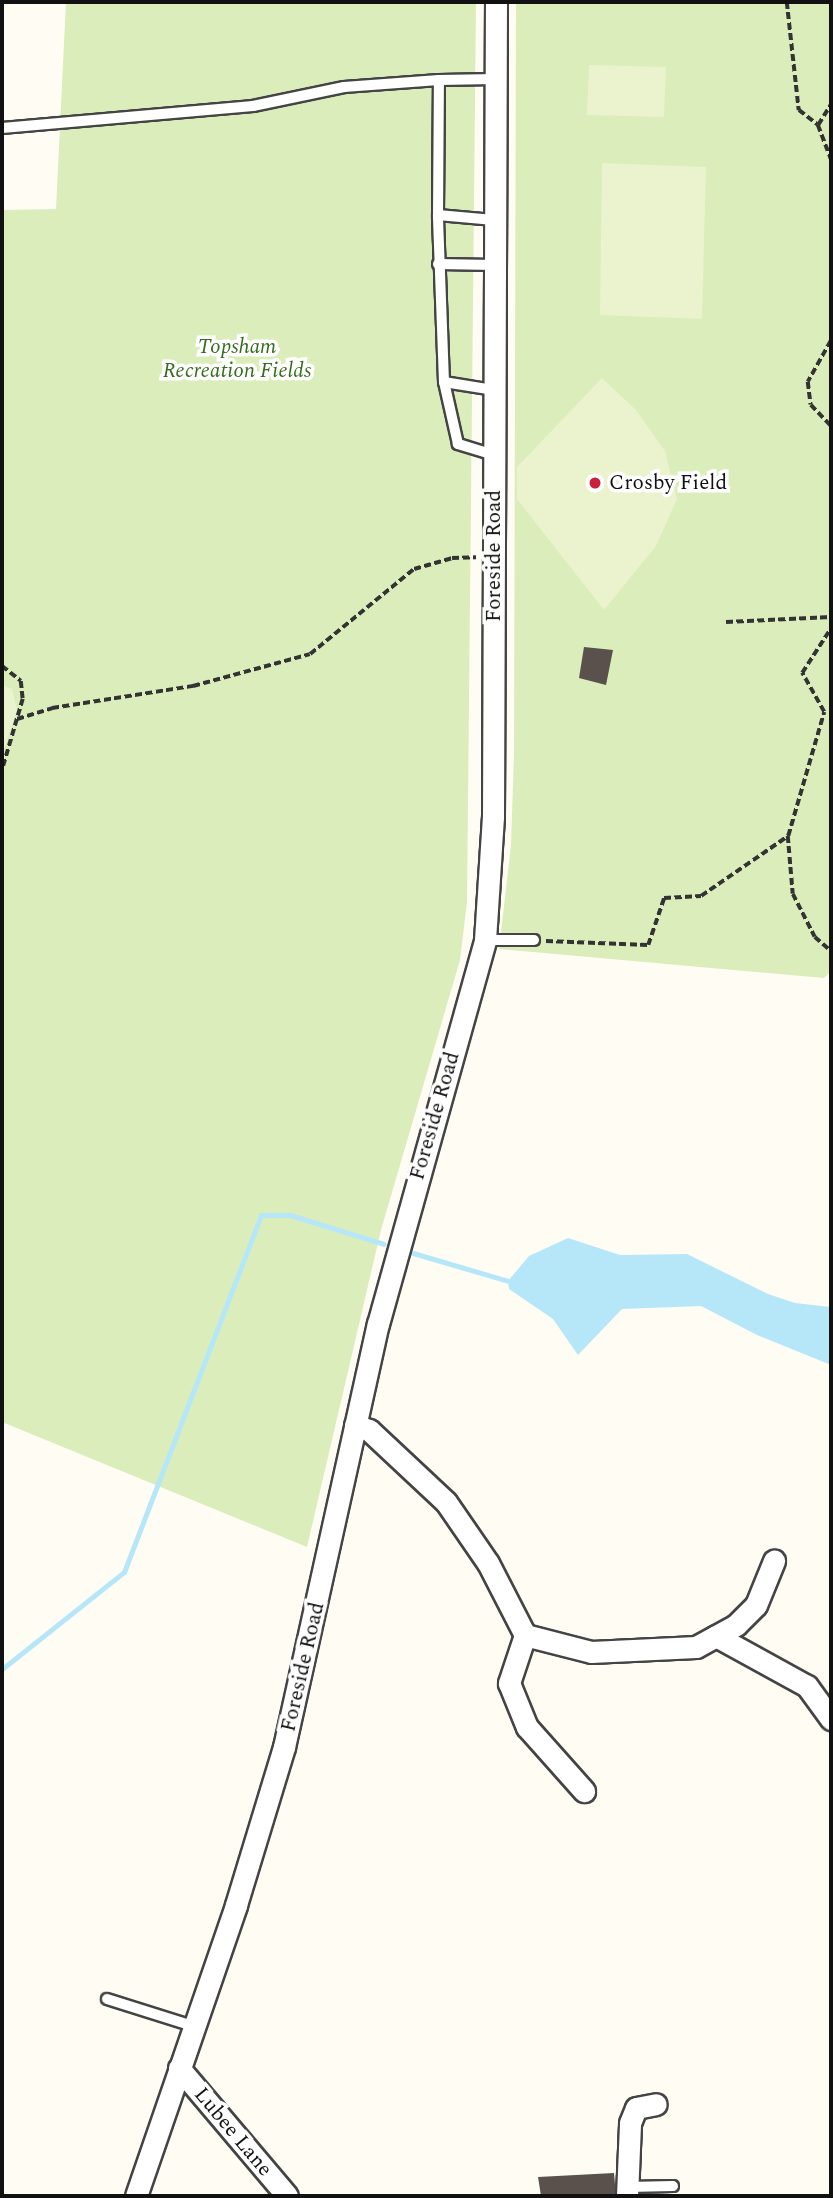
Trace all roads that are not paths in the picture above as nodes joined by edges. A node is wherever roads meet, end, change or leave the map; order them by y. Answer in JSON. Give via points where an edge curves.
{"nodes":[{"id":1,"x":496,"y":2,"type":"edge"},
{"id":2,"x":495,"y":79,"type":"junction"},
{"id":3,"x":439,"y":80,"type":"junction"},
{"id":4,"x":2,"y":128,"type":"edge"},
{"id":5,"x":438,"y":215,"type":"junction"},
{"id":6,"x":494,"y":220,"type":"junction"},
{"id":7,"x":438,"y":264,"type":"junction"},
{"id":8,"x":494,"y":265,"type":"junction"},
{"id":9,"x":444,"y":382,"type":"junction"},
{"id":10,"x":494,"y":390,"type":"junction"},
{"id":11,"x":494,"y":455,"type":"junction"},
{"id":12,"x":485,"y":940,"type":"junction"},
{"id":13,"x":534,"y":940,"type":"road end"},
{"id":14,"x":355,"y":1425,"type":"junction"},
{"id":15,"x":774,"y":1562,"type":"dead end"},
{"id":16,"x":524,"y":1635,"type":"junction"},
{"id":17,"x":716,"y":1636,"type":"junction"},
{"id":18,"x":831,"y":1719,"type":"edge"},
{"id":19,"x":584,"y":1791,"type":"dead end"},
{"id":20,"x":107,"y":1999,"type":"dead end"},
{"id":21,"x":193,"y":2026,"type":"junction"},
{"id":22,"x":179,"y":2068,"type":"junction"},
{"id":23,"x":656,"y":2104,"type":"dead end"},
{"id":24,"x":673,"y":2186,"type":"dead end"},
{"id":25,"x":627,"y":2192,"type":"edge"},
{"id":26,"x":136,"y":2196,"type":"edge"},
{"id":27,"x":287,"y":2196,"type":"edge"}],
"edges":[{"from":1,"to":2,"type":"street","name":"Foreside Road"},
{"from":2,"to":3,"type":"lane"},
{"from":2,"to":6,"type":"street","name":"Foreside Road"},
{"from":3,"to":4,"type":"lane","via":[[344,87],[253,106]]},
{"from":3,"to":5,"type":"lane"},
{"from":5,"to":6,"type":"lane"},
{"from":5,"to":7,"type":"lane"},
{"from":6,"to":8,"type":"street","name":"Foreside Road"},
{"from":7,"to":8,"type":"lane"},
{"from":7,"to":9,"type":"lane"},
{"from":8,"to":10,"type":"street","name":"Foreside Road"},
{"from":9,"to":10,"type":"lane"},
{"from":9,"to":11,"type":"lane","via":[[458,444]]},
{"from":10,"to":11,"type":"street","name":"Foreside Road"},
{"from":11,"to":12,"type":"street","name":"Foreside Road","via":[[494,817]]},
{"from":12,"to":13,"type":"lane"},
{"from":12,"to":14,"type":"street","name":"Foreside Road","via":[[381,1311]]},
{"from":14,"to":16,"type":"street","via":[[369,1430],[446,1502],[488,1563]]},
{"from":14,"to":21,"type":"street","name":"Foreside Road","via":[[284,1747]]},
{"from":15,"to":17,"type":"street","via":[[756,1605]]},
{"from":16,"to":17,"type":"street","via":[[591,1652],[695,1647]]},
{"from":16,"to":19,"type":"street","via":[[509,1683],[527,1727]]},
{"from":17,"to":18,"type":"street","via":[[807,1686]]},
{"from":20,"to":21,"type":"lane"},
{"from":21,"to":22,"type":"street","name":"Foreside Road"},
{"from":22,"to":26,"type":"street","name":"Foreside Road"},
{"from":22,"to":27,"type":"street","name":"Lubee Lane"},
{"from":23,"to":25,"type":"street","via":[[636,2108],[630,2123]]},
{"from":24,"to":25,"type":"lane"}]}
